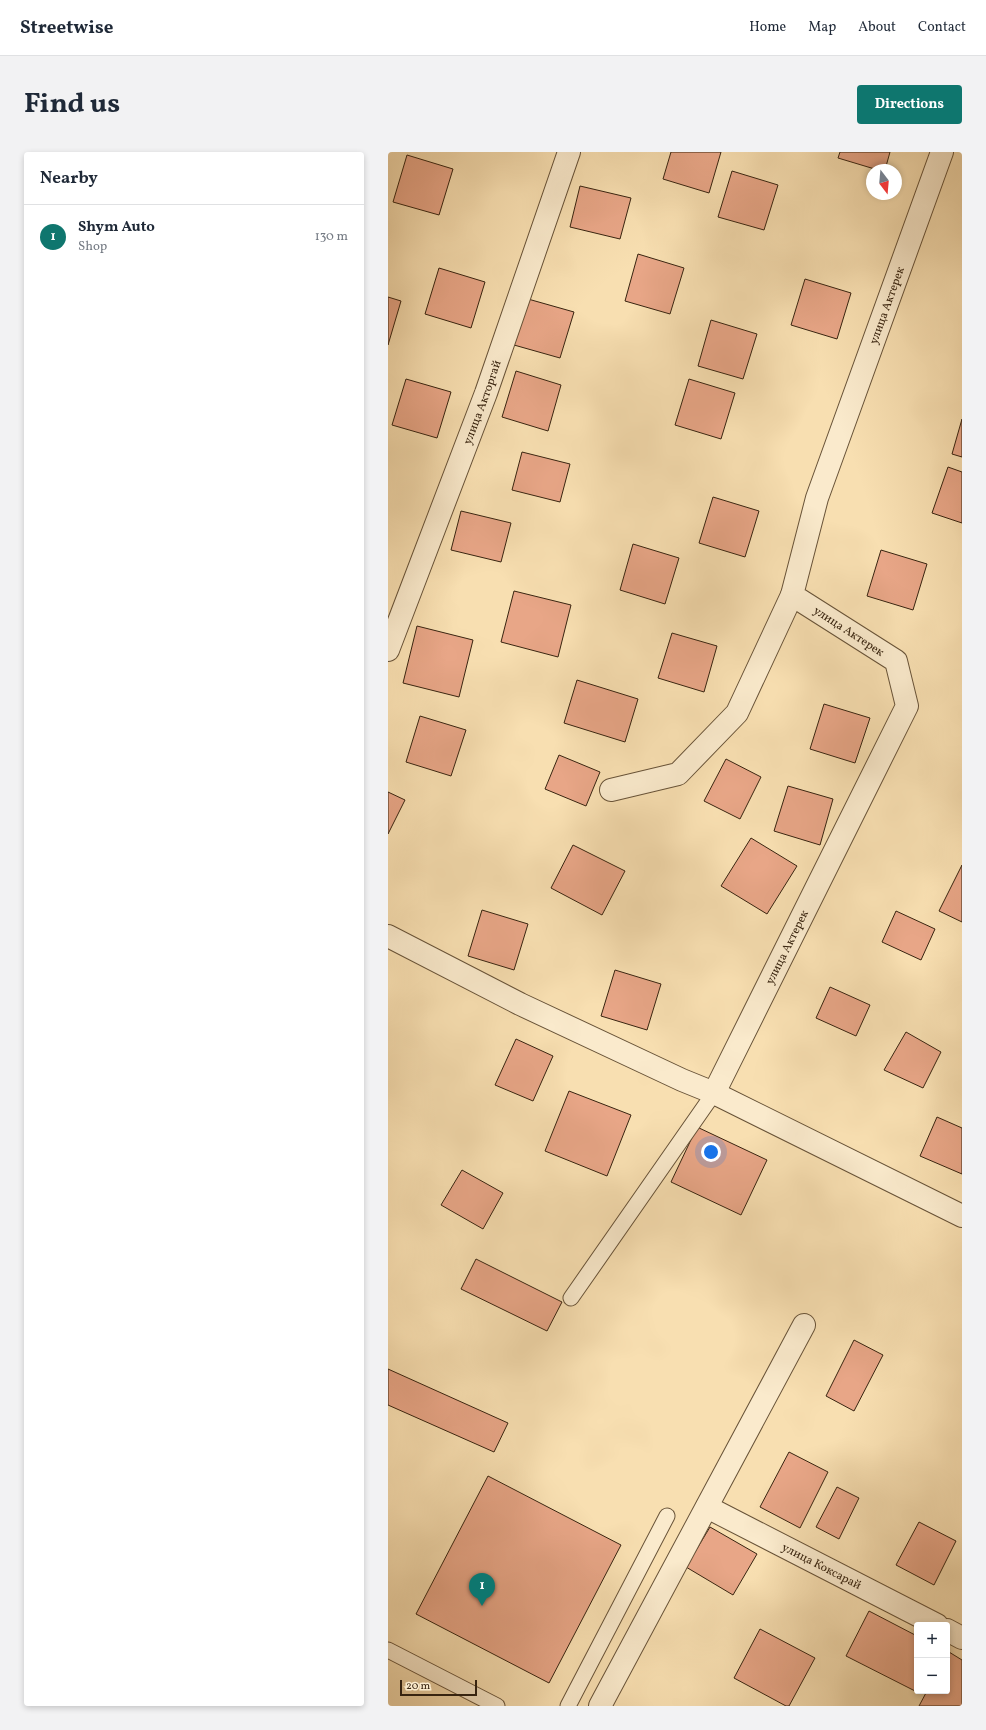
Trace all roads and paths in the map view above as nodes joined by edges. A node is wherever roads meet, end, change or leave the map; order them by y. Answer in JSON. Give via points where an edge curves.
{"nodes":[{"id":1,"x":569,"y":152,"type":"edge"},
{"id":2,"x":942,"y":152,"type":"edge"},
{"id":3,"x":792,"y":595,"type":"junction"},
{"id":4,"x":388,"y":650,"type":"edge"},
{"id":5,"x":611,"y":790,"type":"dead end"},
{"id":6,"x":388,"y":937,"type":"edge"},
{"id":7,"x":714,"y":1093,"type":"junction"},
{"id":8,"x":962,"y":1216,"type":"edge"},
{"id":9,"x":570,"y":1298,"type":"dead end"},
{"id":10,"x":804,"y":1325,"type":"dead end"},
{"id":11,"x":707,"y":1507,"type":"junction"},
{"id":12,"x":667,"y":1516,"type":"dead end"},
{"id":13,"x":931,"y":1622,"type":"edge"},
{"id":14,"x":950,"y":1632,"type":"edge"},
{"id":15,"x":962,"y":1638,"type":"edge"},
{"id":16,"x":388,"y":1650,"type":"edge"},
{"id":17,"x":497,"y":1706,"type":"edge"},
{"id":18,"x":568,"y":1706,"type":"edge"},
{"id":19,"x":600,"y":1706,"type":"edge"}],
"edges":[{"from":1,"to":4,"type":"street","name":"улица Акторгай","via":[[486,393]]},
{"from":2,"to":3,"type":"street","name":"улица Актерек","via":[[817,498]]},
{"from":3,"to":5,"type":"street","via":[[737,713],[678,774]]},
{"from":3,"to":7,"type":"street","name":"улица Актерек","via":[[896,661],[907,706]]},
{"from":6,"to":7,"type":"street","via":[[520,1004]]},
{"from":7,"to":8,"type":"street"},
{"from":7,"to":9,"type":"lane"},
{"from":10,"to":11,"type":"street"},
{"from":11,"to":13,"type":"street","name":"улица Коксарай"},
{"from":11,"to":19,"type":"street"},
{"from":12,"to":18,"type":"lane"},
{"from":14,"to":15,"type":"street"},
{"from":16,"to":17,"type":"lane"}]}
